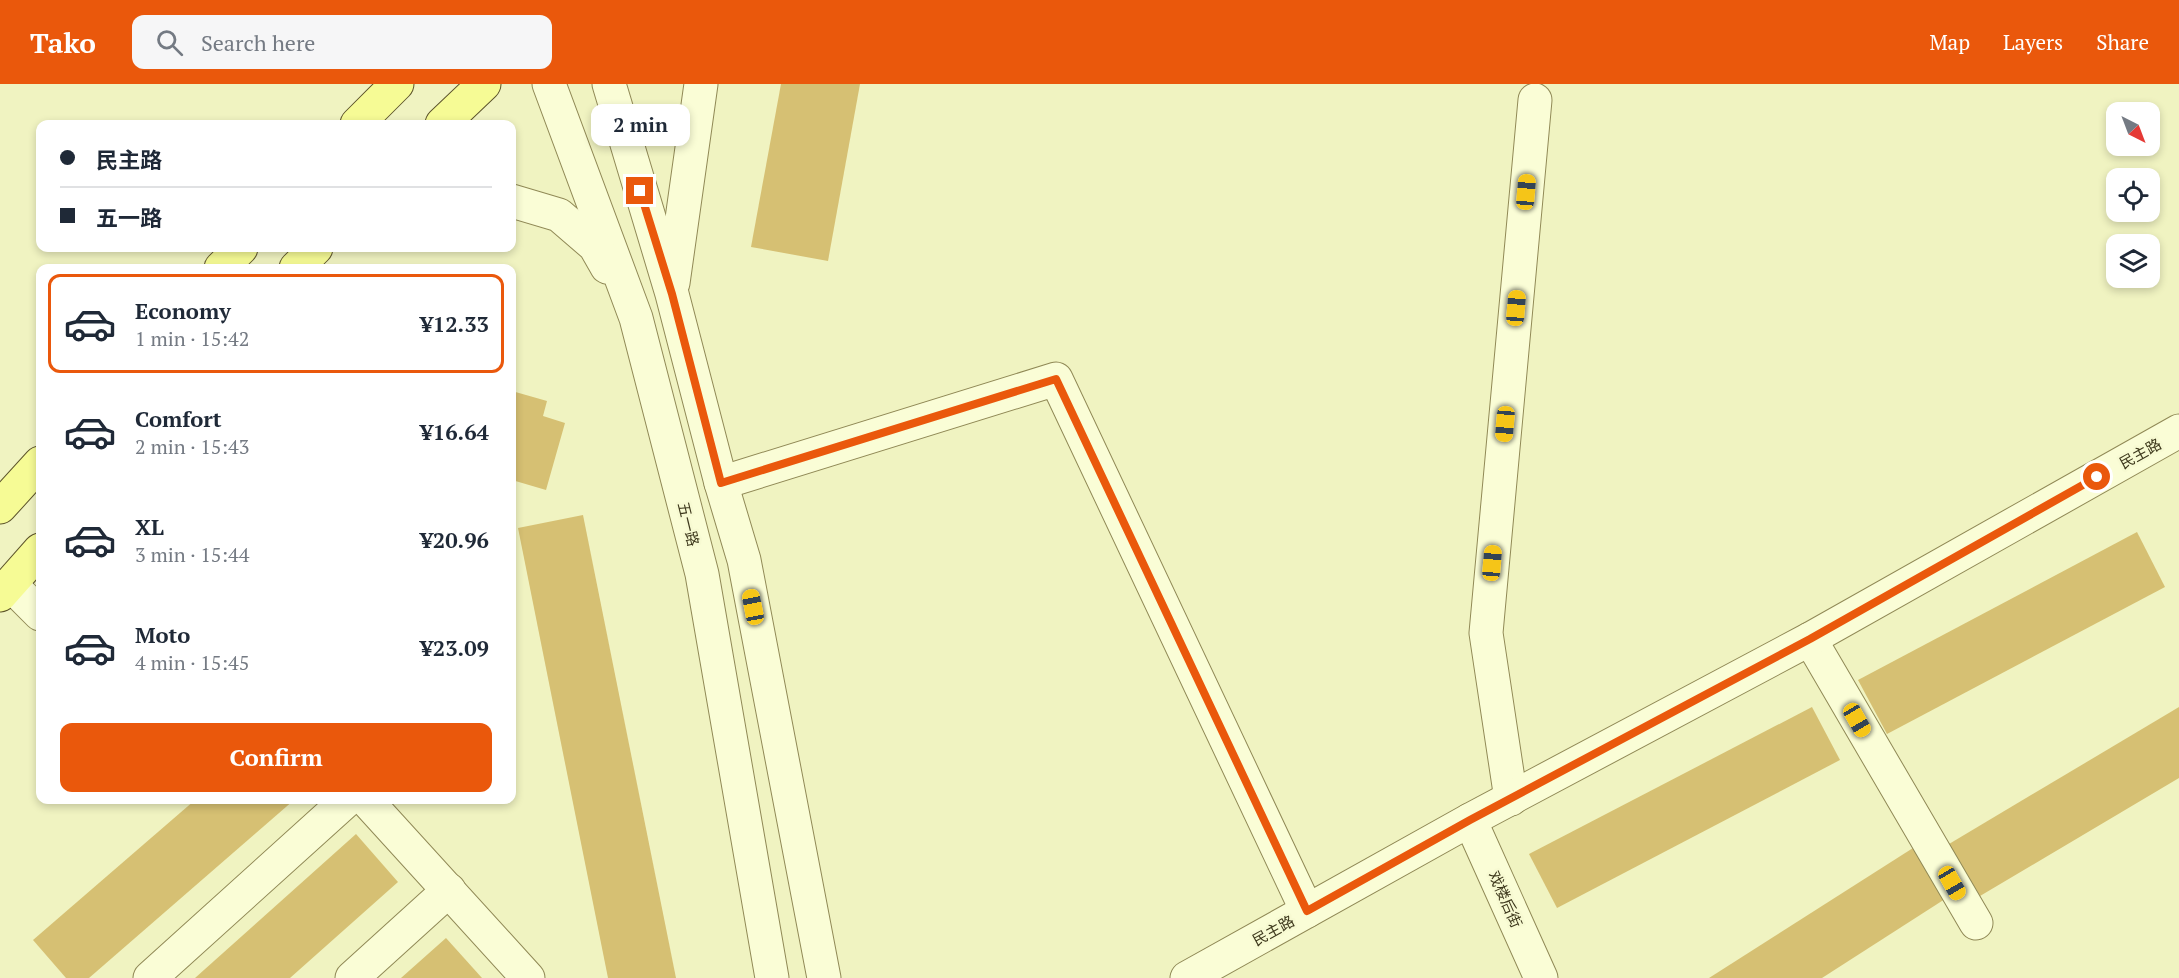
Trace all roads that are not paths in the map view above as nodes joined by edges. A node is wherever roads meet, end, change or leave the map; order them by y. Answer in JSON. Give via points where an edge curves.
{"nodes":[{"id":1,"x":373,"y":84,"type":"edge"},
{"id":2,"x":397,"y":84,"type":"edge"},
{"id":3,"x":484,"y":84,"type":"edge"},
{"id":4,"x":549,"y":84,"type":"edge"},
{"id":5,"x":609,"y":84,"type":"edge"},
{"id":6,"x":701,"y":84,"type":"edge"},
{"id":7,"x":1535,"y":99,"type":"dead end"},
{"id":8,"x":347,"y":120,"type":"edge"},
{"id":9,"x":361,"y":120,"type":"edge"},
{"id":10,"x":446,"y":120,"type":"edge"},
{"id":11,"x":516,"y":202,"type":"edge"},
{"id":12,"x":237,"y":252,"type":"edge"},
{"id":13,"x":225,"y":264,"type":"edge"},
{"id":14,"x":672,"y":294,"type":"junction"},
{"id":15,"x":636,"y":318,"type":"junction"},
{"id":16,"x":2179,"y":431,"type":"edge"},
{"id":17,"x":36,"y":467,"type":"edge"},
{"id":18,"x":721,"y":483,"type":"junction"},
{"id":19,"x":0,"y":507,"type":"edge"},
{"id":20,"x":36,"y":554,"type":"edge"},
{"id":21,"x":5,"y":589,"type":"edge"},
{"id":22,"x":36,"y":611,"type":"edge"},
{"id":23,"x":1810,"y":639,"type":"junction"},
{"id":24,"x":1510,"y":799,"type":"junction"},
{"id":25,"x":343,"y":804,"type":"edge"},
{"id":26,"x":370,"y":804,"type":"edge"},
{"id":27,"x":1470,"y":820,"type":"junction"},
{"id":28,"x":448,"y":890,"type":"junction"},
{"id":29,"x":1307,"y":911,"type":"junction"},
{"id":30,"x":1976,"y":923,"type":"dead end"},
{"id":31,"x":150,"y":978,"type":"edge"},
{"id":32,"x":352,"y":978,"type":"edge"},
{"id":33,"x":528,"y":978,"type":"edge"},
{"id":34,"x":772,"y":978,"type":"edge"},
{"id":35,"x":824,"y":978,"type":"edge"},
{"id":36,"x":1187,"y":978,"type":"edge"},
{"id":37,"x":1541,"y":978,"type":"edge"}],
"edges":[{"from":1,"to":8,"type":"street"},
{"from":2,"to":9,"type":"main road"},
{"from":3,"to":10,"type":"main road"},
{"from":4,"to":15,"type":"street","name":"五一路"},
{"from":5,"to":14,"type":"street"},
{"from":6,"to":14,"type":"street"},
{"from":7,"to":24,"type":"street","via":[[1486,633]]},
{"from":11,"to":15,"type":"street","via":[[559,215],[595,246]]},
{"from":12,"to":13,"type":"main road"},
{"from":14,"to":18,"type":"street"},
{"from":15,"to":34,"type":"street","name":"五一路","via":[[702,574]]},
{"from":16,"to":23,"type":"street","name":"民主路"},
{"from":17,"to":19,"type":"main road"},
{"from":18,"to":29,"type":"street","via":[[1056,379]]},
{"from":18,"to":35,"type":"street","via":[[744,560]]},
{"from":20,"to":21,"type":"main road"},
{"from":21,"to":22,"type":"street"},
{"from":23,"to":24,"type":"street","name":"民主路"},
{"from":23,"to":30,"type":"street"},
{"from":24,"to":27,"type":"street","name":"民主路"},
{"from":25,"to":31,"type":"street"},
{"from":26,"to":28,"type":"street"},
{"from":27,"to":29,"type":"street","name":"民主路"},
{"from":27,"to":37,"type":"street","name":"戏楼后街"},
{"from":28,"to":32,"type":"street"},
{"from":28,"to":33,"type":"street"},
{"from":29,"to":36,"type":"street","name":"民主路"}]}
